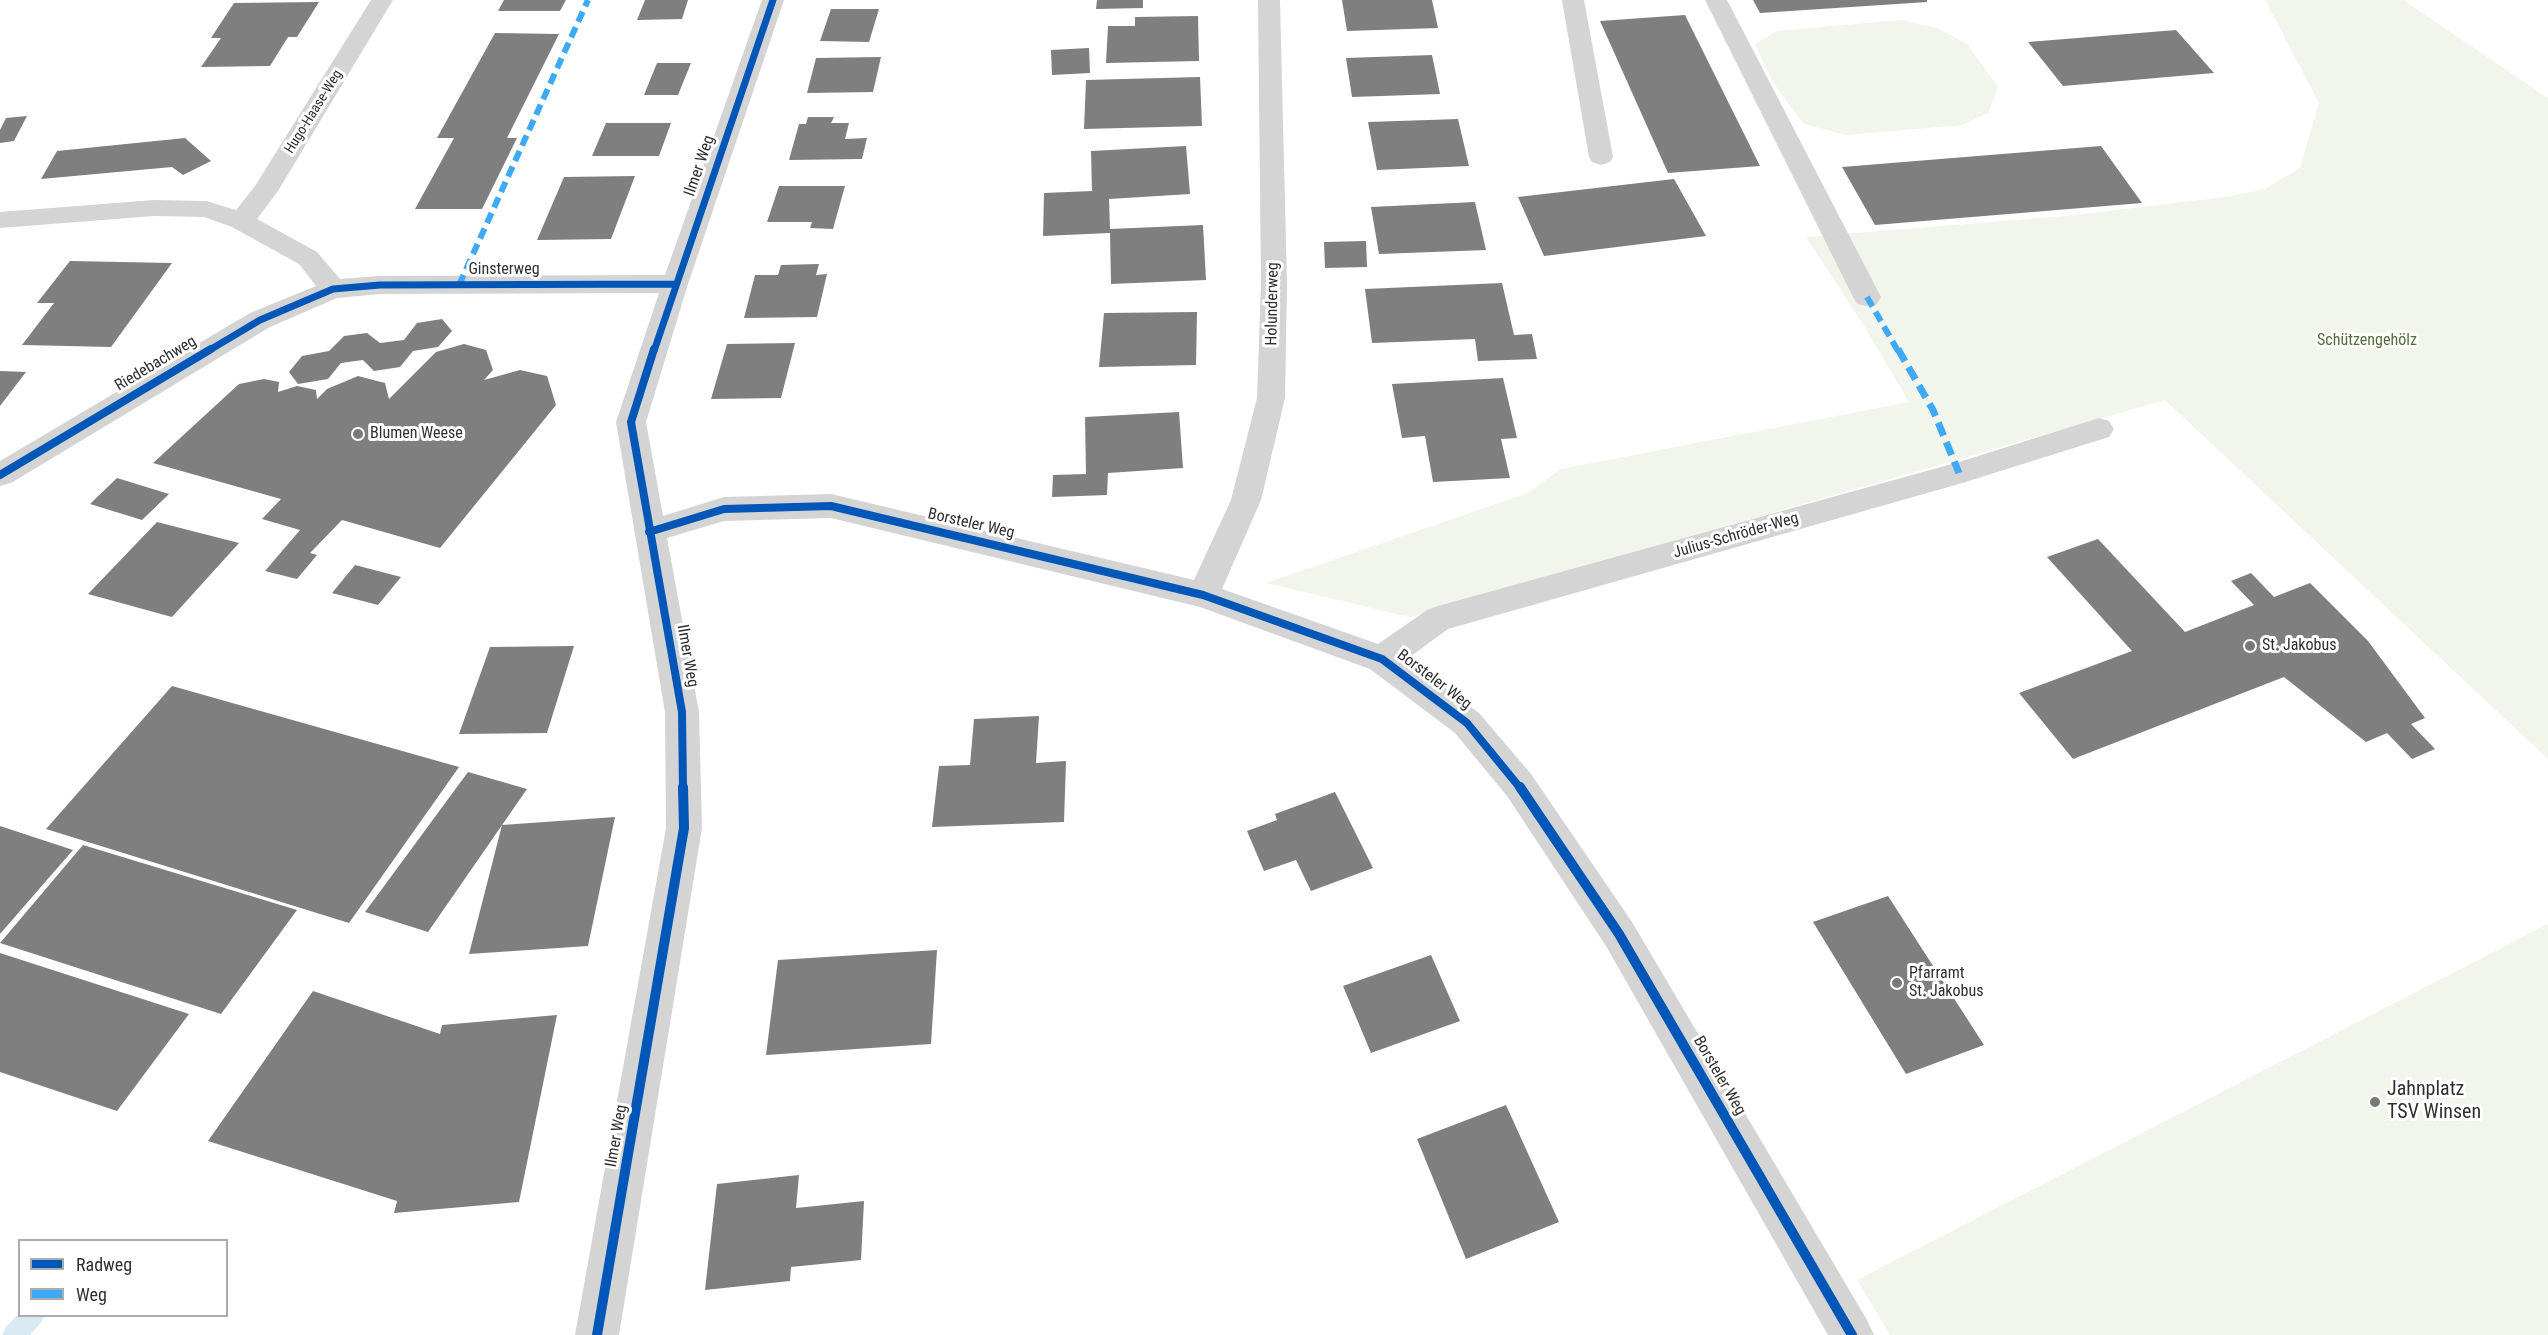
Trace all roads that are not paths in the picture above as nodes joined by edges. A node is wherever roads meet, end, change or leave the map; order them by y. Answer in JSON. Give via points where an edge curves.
{"nodes":[{"id":1,"x":382,"y":0,"type":"edge"},
{"id":2,"x":773,"y":0,"type":"edge"},
{"id":3,"x":1269,"y":0,"type":"edge"},
{"id":4,"x":1573,"y":0,"type":"edge"},
{"id":5,"x":1716,"y":0,"type":"edge"},
{"id":6,"x":1601,"y":158,"type":"dead end"},
{"id":7,"x":0,"y":220,"type":"edge"},
{"id":8,"x":241,"y":221,"type":"junction"},
{"id":9,"x":675,"y":284,"type":"junction"},
{"id":10,"x":333,"y":289,"type":"junction"},
{"id":11,"x":1867,"y":297,"type":"dead end"},
{"id":12,"x":2099,"y":429,"type":"dead end"},
{"id":13,"x":0,"y":476,"type":"edge"},
{"id":14,"x":649,"y":532,"type":"junction"},
{"id":15,"x":1203,"y":595,"type":"junction"},
{"id":16,"x":1382,"y":659,"type":"junction"},
{"id":17,"x":597,"y":1335,"type":"edge"},
{"id":18,"x":1852,"y":1335,"type":"edge"}],
"edges":[{"from":1,"to":8,"type":"street","name":"Hugo-Haase-Weg","via":[[265,191]]},
{"from":2,"to":9,"type":"street","name":"Ilmer Weg"},
{"from":3,"to":15,"type":"street","name":"Holunderweg","via":[[1274,284],[1271,398],[1246,500]]},
{"from":4,"to":6,"type":"street"},
{"from":5,"to":11,"type":"street"},
{"from":7,"to":8,"type":"street","via":[[154,208],[206,209]]},
{"from":8,"to":10,"type":"street","via":[[308,258]]},
{"from":9,"to":10,"type":"street","name":"Ginsterweg","via":[[380,285]]},
{"from":9,"to":14,"type":"street","name":"Ilmer Weg","via":[[632,422]]},
{"from":10,"to":13,"type":"street","name":"Riedebachweg","via":[[260,320]]},
{"from":12,"to":16,"type":"street","name":"Julius-Schröder-Weg","via":[[1959,473],[1438,619]]},
{"from":14,"to":15,"type":"street","name":"Borsteler Weg","via":[[724,509],[831,506]]},
{"from":14,"to":17,"type":"street","name":"Ilmer Weg","via":[[682,712],[684,828]]},
{"from":15,"to":16,"type":"street","name":"Borsteler Weg"},
{"from":16,"to":18,"type":"street","name":"Borsteler Weg","via":[[1467,723],[1519,785],[1619,934]]}]}
